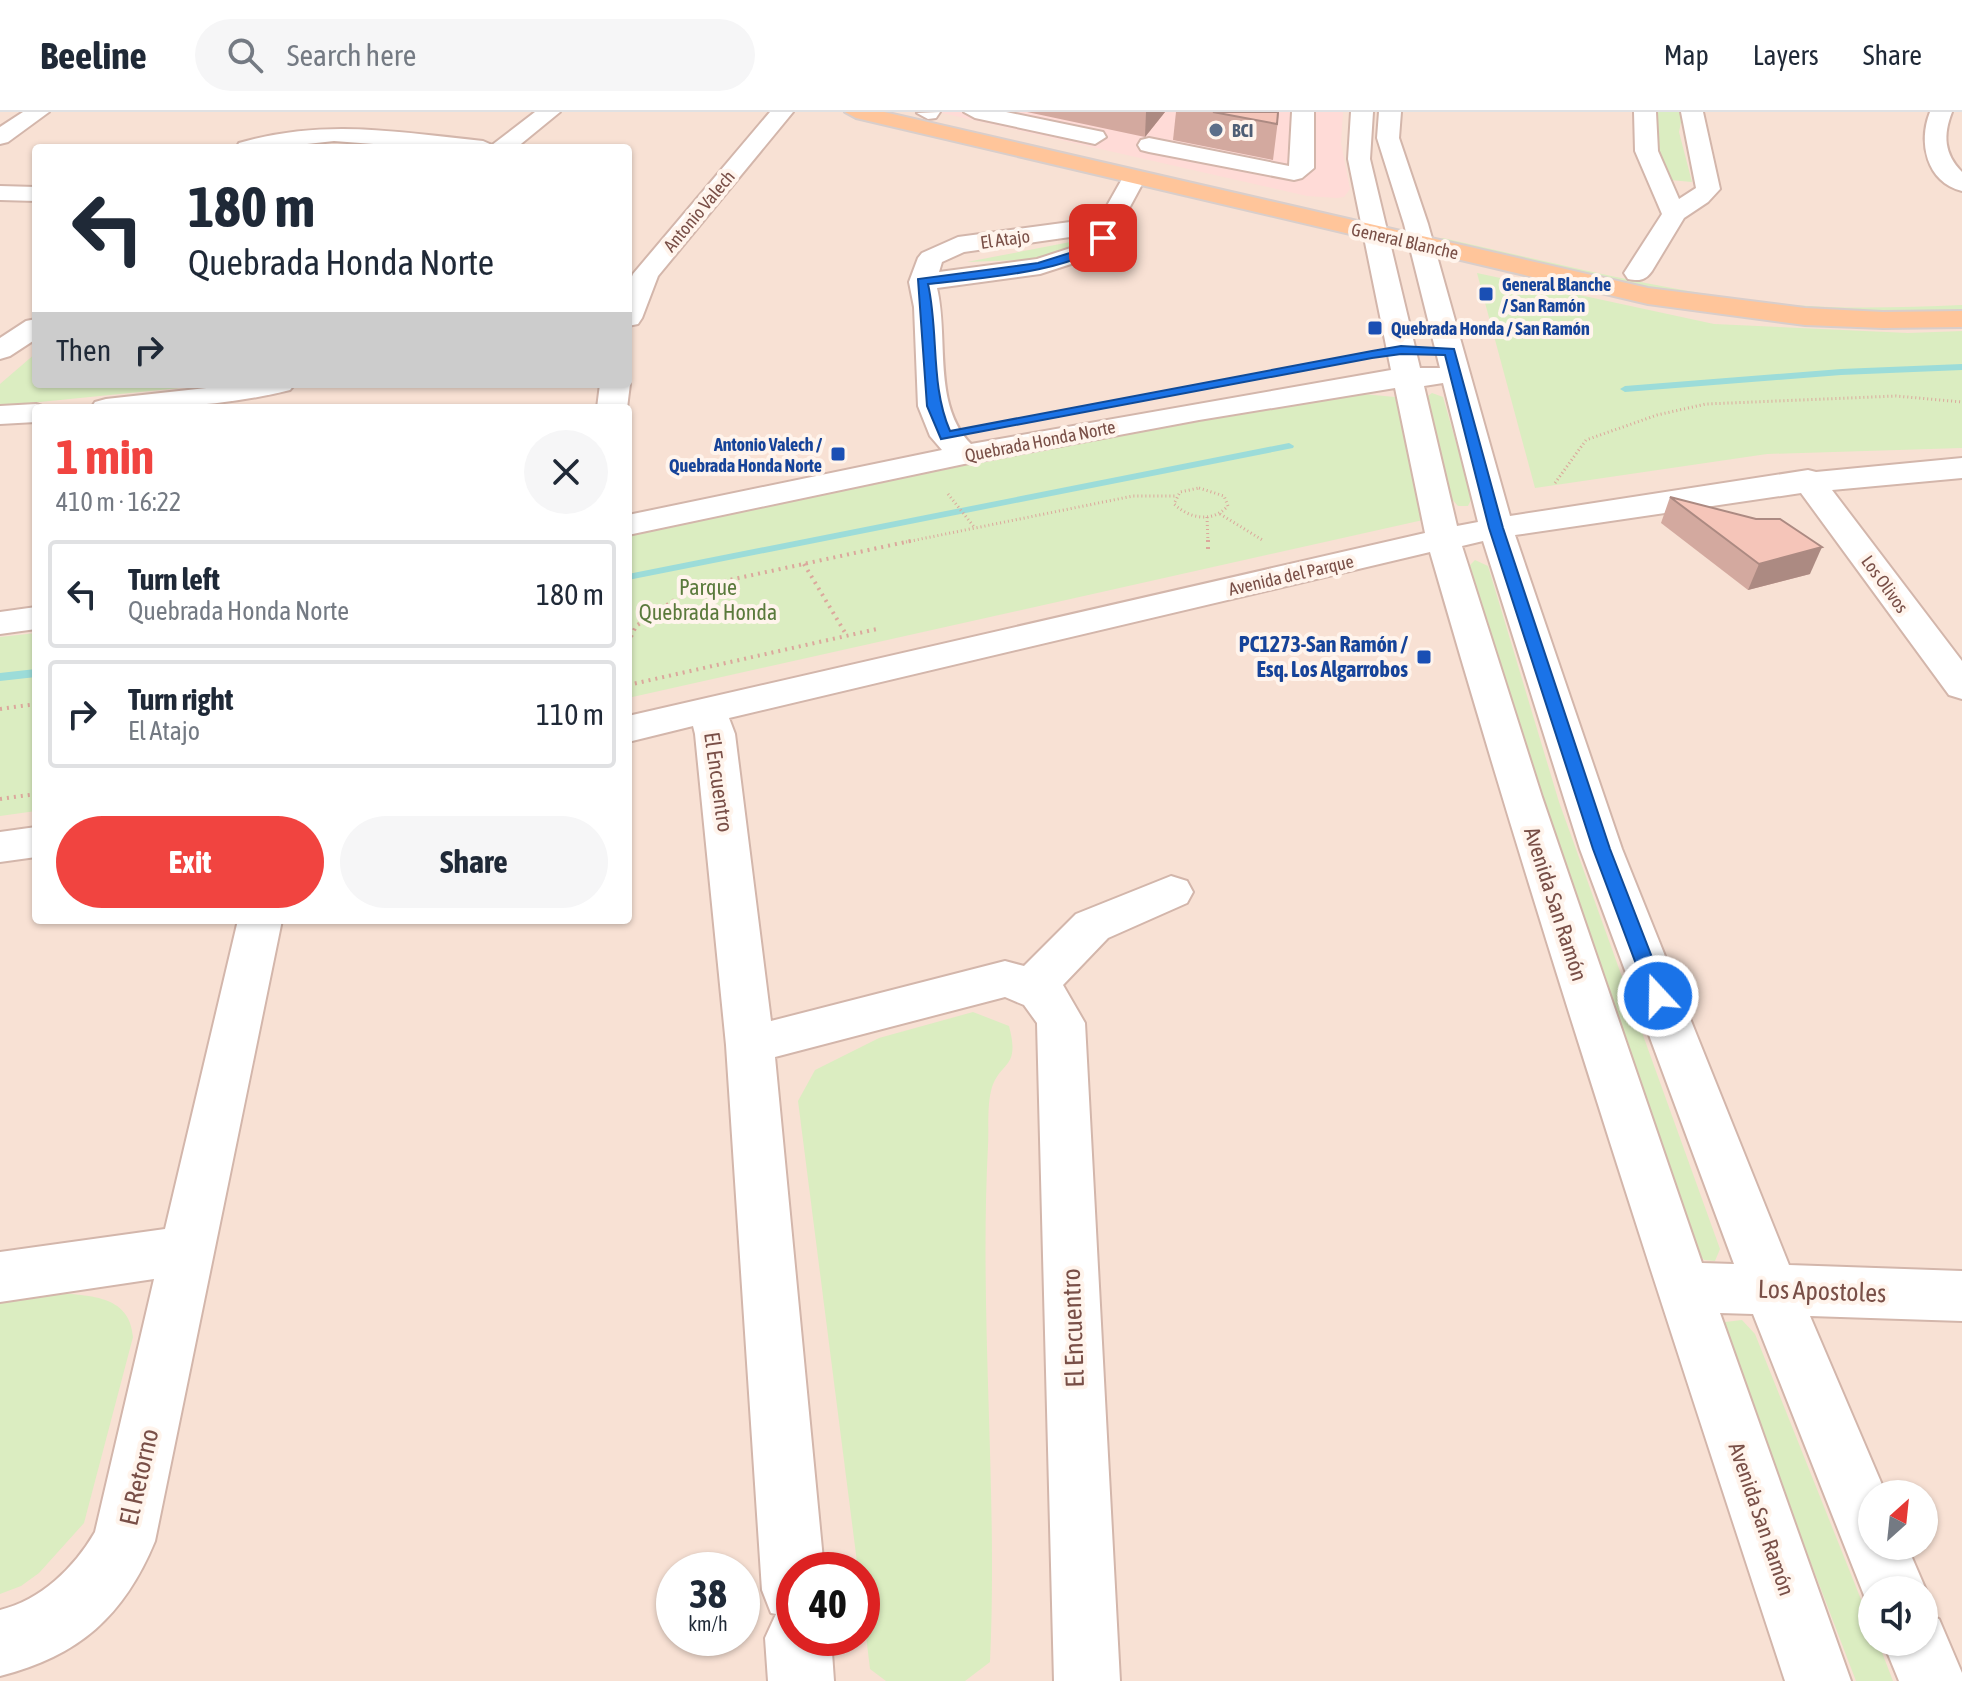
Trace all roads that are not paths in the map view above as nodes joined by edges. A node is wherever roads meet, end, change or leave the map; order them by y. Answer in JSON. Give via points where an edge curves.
{"nodes":[{"id":1,"x":38,"y":112,"type":"edge"},
{"id":2,"x":549,"y":112,"type":"edge"},
{"id":3,"x":782,"y":112,"type":"edge"},
{"id":4,"x":856,"y":112,"type":"edge"},
{"id":5,"x":927,"y":112,"type":"edge"},
{"id":6,"x":1303,"y":112,"type":"edge"},
{"id":7,"x":1362,"y":112,"type":"edge"},
{"id":8,"x":1390,"y":112,"type":"edge"},
{"id":9,"x":1645,"y":112,"type":"edge"},
{"id":10,"x":1690,"y":112,"type":"edge"},
{"id":11,"x":1941,"y":112,"type":"edge"},
{"id":12,"x":982,"y":113,"type":"edge"},
{"id":13,"x":1172,"y":122,"type":"dead end"},
{"id":14,"x":0,"y":137,"type":"edge"},
{"id":15,"x":1095,"y":137,"type":"dead end"},
{"id":16,"x":261,"y":144,"type":"edge"},
{"id":17,"x":439,"y":144,"type":"edge"},
{"id":18,"x":507,"y":144,"type":"edge"},
{"id":19,"x":1302,"y":151,"type":"junction"},
{"id":20,"x":1150,"y":155,"type":"junction"},
{"id":21,"x":1234,"y":158,"type":"dead end"},
{"id":22,"x":1359,"y":159,"type":"junction"},
{"id":23,"x":1962,"y":184,"type":"edge"},
{"id":24,"x":0,"y":193,"type":"edge"},
{"id":25,"x":32,"y":194,"type":"edge"},
{"id":26,"x":1674,"y":213,"type":"junction"},
{"id":27,"x":1397,"y":229,"type":"junction"},
{"id":28,"x":1637,"y":273,"type":"junction"},
{"id":29,"x":1962,"y":297,"type":"edge"},
{"id":30,"x":632,"y":308,"type":"edge"},
{"id":31,"x":1962,"y":319,"type":"edge"},
{"id":32,"x":32,"y":330,"type":"edge"},
{"id":33,"x":0,"y":350,"type":"edge"},
{"id":34,"x":1405,"y":363,"type":"junction"},
{"id":35,"x":1453,"y":364,"type":"junction"},
{"id":36,"x":263,"y":388,"type":"edge"},
{"id":37,"x":144,"y":404,"type":"edge"},
{"id":38,"x":32,"y":413,"type":"edge"},
{"id":39,"x":0,"y":415,"type":"edge"},
{"id":40,"x":955,"y":446,"type":"junction"},
{"id":41,"x":1962,"y":468,"type":"edge"},
{"id":42,"x":1808,"y":480,"type":"junction"},
{"id":43,"x":632,"y":497,"type":"edge"},
{"id":44,"x":632,"y":524,"type":"edge"},
{"id":45,"x":1512,"y":525,"type":"junction"},
{"id":46,"x":1443,"y":539,"type":"junction"},
{"id":47,"x":32,"y":594,"type":"edge"},
{"id":48,"x":0,"y":597,"type":"edge"},
{"id":49,"x":32,"y":619,"type":"edge"},
{"id":50,"x":0,"y":623,"type":"edge"},
{"id":51,"x":1962,"y":687,"type":"edge"},
{"id":52,"x":707,"y":710,"type":"junction"},
{"id":53,"x":632,"y":728,"type":"edge"},
{"id":54,"x":32,"y":843,"type":"edge"},
{"id":55,"x":0,"y":847,"type":"edge"},
{"id":56,"x":1171,"y":892,"type":"dead end"},
{"id":57,"x":259,"y":924,"type":"edge"},
{"id":58,"x":1033,"y":986,"type":"junction"},
{"id":59,"x":750,"y":1045,"type":"junction"},
{"id":60,"x":189,"y":1250,"type":"junction"},
{"id":61,"x":0,"y":1277,"type":"edge"},
{"id":62,"x":1683,"y":1287,"type":"junction"},
{"id":63,"x":1771,"y":1290,"type":"junction"},
{"id":64,"x":1962,"y":1296,"type":"edge"},
{"id":65,"x":1858,"y":1502,"type":"edge"},
{"id":66,"x":791,"y":1552,"type":"edge"},
{"id":67,"x":0,"y":1643,"type":"edge"},
{"id":68,"x":799,"y":1656,"type":"edge"},
{"id":69,"x":1922,"y":1656,"type":"edge"},
{"id":70,"x":801,"y":1681,"type":"edge"},
{"id":71,"x":1087,"y":1681,"type":"edge"},
{"id":72,"x":1818,"y":1681,"type":"edge"},
{"id":73,"x":1932,"y":1681,"type":"edge"}],
"edges":[{"from":1,"to":14,"type":"street"},
{"from":2,"to":18,"type":"street"},
{"from":3,"to":30,"type":"street","name":"Antonio Valech","via":[[646,274]]},
{"from":4,"to":20,"type":"main road","name":"General Blanche"},
{"from":5,"to":20,"type":"main road","name":"General Blanche","via":[[1116,156]]},
{"from":6,"to":19,"type":"street"},
{"from":7,"to":22,"type":"street","name":"Avenida San Ramón"},
{"from":8,"to":27,"type":"street","name":"Avenida San Ramón"},
{"from":9,"to":26,"type":"street","via":[[1654,174]]},
{"from":10,"to":26,"type":"street","via":[[1708,189]]},
{"from":11,"to":23,"type":"street","via":[[1933,128],[1936,153],[1940,165]]},
{"from":12,"to":15,"type":"street"},
{"from":13,"to":20,"type":"street","name":"El Atajo"},
{"from":16,"to":17,"type":"street","via":[[329,134]]},
{"from":19,"to":20,"type":"street","via":[[1302,168],[1287,174]]},
{"from":19,"to":22,"type":"street"},
{"from":20,"to":21,"type":"street"},
{"from":20,"to":27,"type":"main road","name":"General Blanche"},
{"from":20,"to":40,"type":"street","name":"El Atajo","via":[[1107,224],[958,245],[931,258],[922,282],[933,406]]},
{"from":22,"to":27,"type":"street","name":"Avenida San Ramón"},
{"from":24,"to":25,"type":"street"},
{"from":26,"to":28,"type":"street"},
{"from":27,"to":28,"type":"main road","name":"General Blanche"},
{"from":27,"to":31,"type":"main road","name":"General Blanche","via":[[1648,296],[1731,310],[1857,321]]},
{"from":27,"to":34,"type":"street","name":"Avenida San Ramón"},
{"from":27,"to":35,"type":"street","name":"Avenida San Ramón"},
{"from":28,"to":29,"type":"main road","name":"General Blanche","via":[[1818,298]]},
{"from":32,"to":33,"type":"street"},
{"from":34,"to":35,"type":"street","name":"Quebrada Honda Norte"},
{"from":34,"to":40,"type":"street","name":"Quebrada Honda Norte"},
{"from":34,"to":46,"type":"street","name":"Avenida San Ramón"},
{"from":35,"to":45,"type":"street","name":"Avenida San Ramón"},
{"from":36,"to":37,"type":"street"},
{"from":38,"to":39,"type":"street"},
{"from":40,"to":43,"type":"street","name":"Quebrada Honda Norte"},
{"from":40,"to":44,"type":"street","name":"Quebrada Honda Norte"},
{"from":41,"to":42,"type":"street","name":"Avenida del Parque"},
{"from":42,"to":45,"type":"street","name":"Avenida del Parque"},
{"from":42,"to":51,"type":"street","name":"Los Olivos"},
{"from":45,"to":46,"type":"street","name":"Avenida del Parque"},
{"from":45,"to":63,"type":"street","name":"Avenida San Ramón","via":[[1601,849]]},
{"from":46,"to":52,"type":"street","name":"Avenida del Parque"},
{"from":46,"to":62,"type":"street","name":"Avenida San Ramón","via":[[1521,797]]},
{"from":47,"to":48,"type":"street"},
{"from":49,"to":50,"type":"street"},
{"from":52,"to":53,"type":"street","name":"Avenida del Parque"},
{"from":52,"to":59,"type":"street","name":"El Encuentro","via":[[715,734]]},
{"from":54,"to":55,"type":"street"},
{"from":56,"to":58,"type":"street","via":[[1092,926]]},
{"from":57,"to":60,"type":"street","name":"El Retorno"},
{"from":58,"to":59,"type":"street","via":[[1005,979]]},
{"from":58,"to":71,"type":"street","name":"El Encuentro","via":[[1057,1009],[1061,1023]]},
{"from":59,"to":66,"type":"street","name":"El Encuentro"},
{"from":60,"to":61,"type":"street"},
{"from":60,"to":67,"type":"street","name":"El Retorno","via":[[129,1524],[115,1559],[67,1613],[26,1636]]},
{"from":62,"to":63,"type":"street","name":"Los Apostoles"},
{"from":62,"to":72,"type":"street","name":"Avenida San Ramón"},
{"from":63,"to":64,"type":"street","name":"Los Apostoles"},
{"from":63,"to":65,"type":"street","name":"Avenida San Ramón"},
{"from":68,"to":70,"type":"street"},
{"from":69,"to":73,"type":"street"}]}
